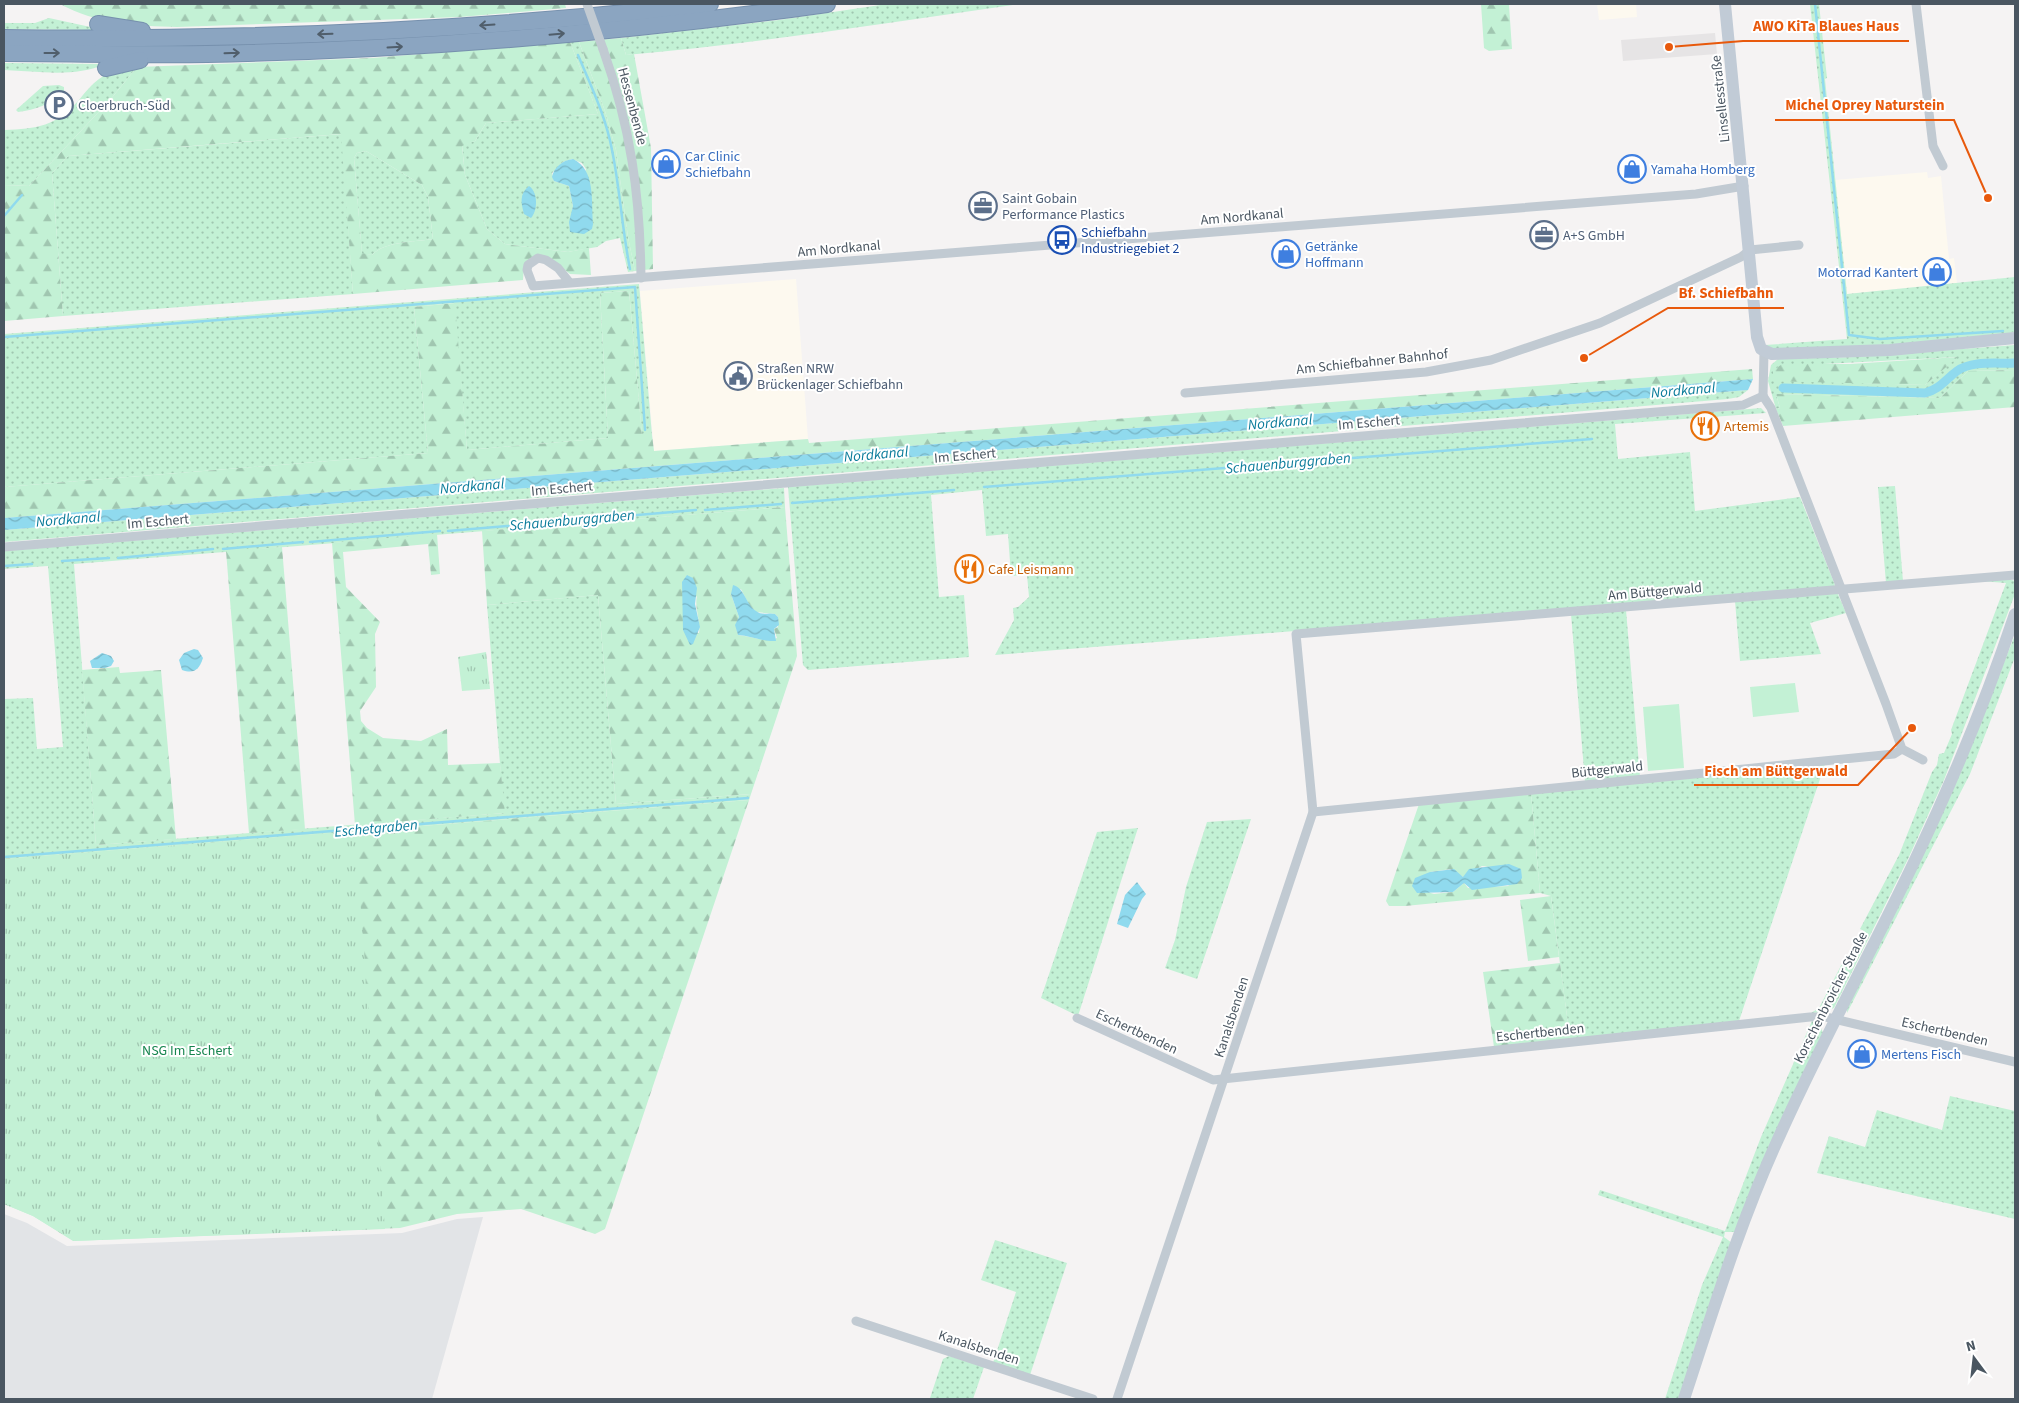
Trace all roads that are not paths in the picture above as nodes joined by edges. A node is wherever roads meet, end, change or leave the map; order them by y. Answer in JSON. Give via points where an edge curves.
{"nodes":[{"id":1,"x":587,"y":4,"type":"edge"},
{"id":2,"x":710,"y":4,"type":"edge"},
{"id":3,"x":827,"y":4,"type":"edge"},
{"id":4,"x":1725,"y":4,"type":"edge"},
{"id":5,"x":1916,"y":4,"type":"edge"},
{"id":6,"x":98,"y":24,"type":"dead end"},
{"id":7,"x":4,"y":38,"type":"edge"},
{"id":8,"x":194,"y":39,"type":"junction"},
{"id":9,"x":4,"y":53,"type":"edge"},
{"id":10,"x":206,"y":54,"type":"junction"},
{"id":11,"x":106,"y":68,"type":"dead end"},
{"id":12,"x":1943,"y":166,"type":"dead end"},
{"id":13,"x":1744,"y":186,"type":"junction"},
{"id":14,"x":1799,"y":245,"type":"dead end"},
{"id":15,"x":1750,"y":250,"type":"junction"},
{"id":16,"x":641,"y":278,"type":"junction"},
{"id":17,"x":570,"y":283,"type":"junction"},
{"id":18,"x":2015,"y":338,"type":"edge"},
{"id":19,"x":1764,"y":352,"type":"junction"},
{"id":20,"x":1185,"y":393,"type":"dead end"},
{"id":21,"x":1763,"y":396,"type":"junction"},
{"id":22,"x":4,"y":547,"type":"edge"},
{"id":23,"x":2015,"y":575,"type":"edge"},
{"id":24,"x":1841,"y":589,"type":"junction"},
{"id":25,"x":2015,"y":614,"type":"edge"},
{"id":26,"x":1296,"y":634,"type":"joint"},
{"id":27,"x":1902,"y":749,"type":"junction"},
{"id":28,"x":1923,"y":760,"type":"dead end"},
{"id":29,"x":1313,"y":812,"type":"junction"},
{"id":30,"x":1077,"y":1018,"type":"dead end"},
{"id":31,"x":1834,"y":1020,"type":"junction"},
{"id":32,"x":2015,"y":1062,"type":"edge"},
{"id":33,"x":1224,"y":1080,"type":"junction"},
{"id":34,"x":856,"y":1321,"type":"dead end"},
{"id":35,"x":1093,"y":1399,"type":"edge"},
{"id":36,"x":1117,"y":1399,"type":"edge"},
{"id":37,"x":1684,"y":1399,"type":"edge"}],
"edges":[{"from":1,"to":16,"type":"street","name":"Hessenbende","bridge":true,"via":[[620,97],[630,145],[640,219]]},
{"from":2,"to":8,"type":"highway","one_way":true,"via":[[528,22]]},
{"from":10,"to":3,"type":"highway","one_way":true,"via":[[528,37]]},
{"from":4,"to":13,"type":"main road","name":"Linsellesstraße"},
{"from":5,"to":12,"type":"street","via":[[1933,146]]},
{"from":6,"to":8,"type":"highway"},
{"from":7,"to":8,"type":"highway"},
{"from":9,"to":10,"type":"highway","one_way":true},
{"from":10,"to":11,"type":"highway","via":[[148,59]]},
{"from":13,"to":15,"type":"main road","name":"Linsellesstraße"},
{"from":13,"to":16,"type":"street","name":"Am Nordkanal","via":[[1696,194]]},
{"from":14,"to":15,"type":"street"},
{"from":15,"to":19,"type":"main road","name":"Linsellesstraße","via":[[1757,337]]},
{"from":15,"to":20,"type":"street","name":"Am Schiefbahner Bahnhof","via":[[1600,323],[1491,360],[1426,372]]},
{"from":16,"to":17,"type":"street","name":"Am Nordkanal"},
{"from":17,"to":17,"type":"street","name":"Am Nordkanal","via":[[558,268],[546,260],[538,258],[528,264],[533,286]]},
{"from":18,"to":19,"type":"main road","via":[[1890,350],[1804,354]]},
{"from":19,"to":21,"type":"street"},
{"from":21,"to":22,"type":"street","name":"Im Eschert","via":[[1743,405]]},
{"from":21,"to":24,"type":"street"},
{"from":23,"to":24,"type":"street","name":"Am Büttgerwald"},
{"from":24,"to":26,"type":"street","name":"Am Büttgerwald"},
{"from":24,"to":27,"type":"street"},
{"from":25,"to":31,"type":"main road","name":"Korschenbroicher Straße","via":[[1941,804],[1870,953]]},
{"from":26,"to":29,"type":"street","name":"Kanalsbenden"},
{"from":27,"to":28,"type":"street"},
{"from":27,"to":29,"type":"street","name":"Büttgerwald","via":[[1894,754]]},
{"from":29,"to":33,"type":"street","name":"Kanalsbenden"},
{"from":30,"to":33,"type":"street","name":"Eschertbenden","via":[[1213,1080]]},
{"from":31,"to":32,"type":"street","name":"Eschertbenden"},
{"from":31,"to":33,"type":"street","name":"Eschertbenden","via":[[1810,1017]]},
{"from":31,"to":37,"type":"main road","name":"Korschenbroicher Straße","via":[[1758,1184]]},
{"from":33,"to":36,"type":"street","name":"Kanalsbenden"},
{"from":34,"to":35,"type":"street","name":"Kanalsbenden"}]}
